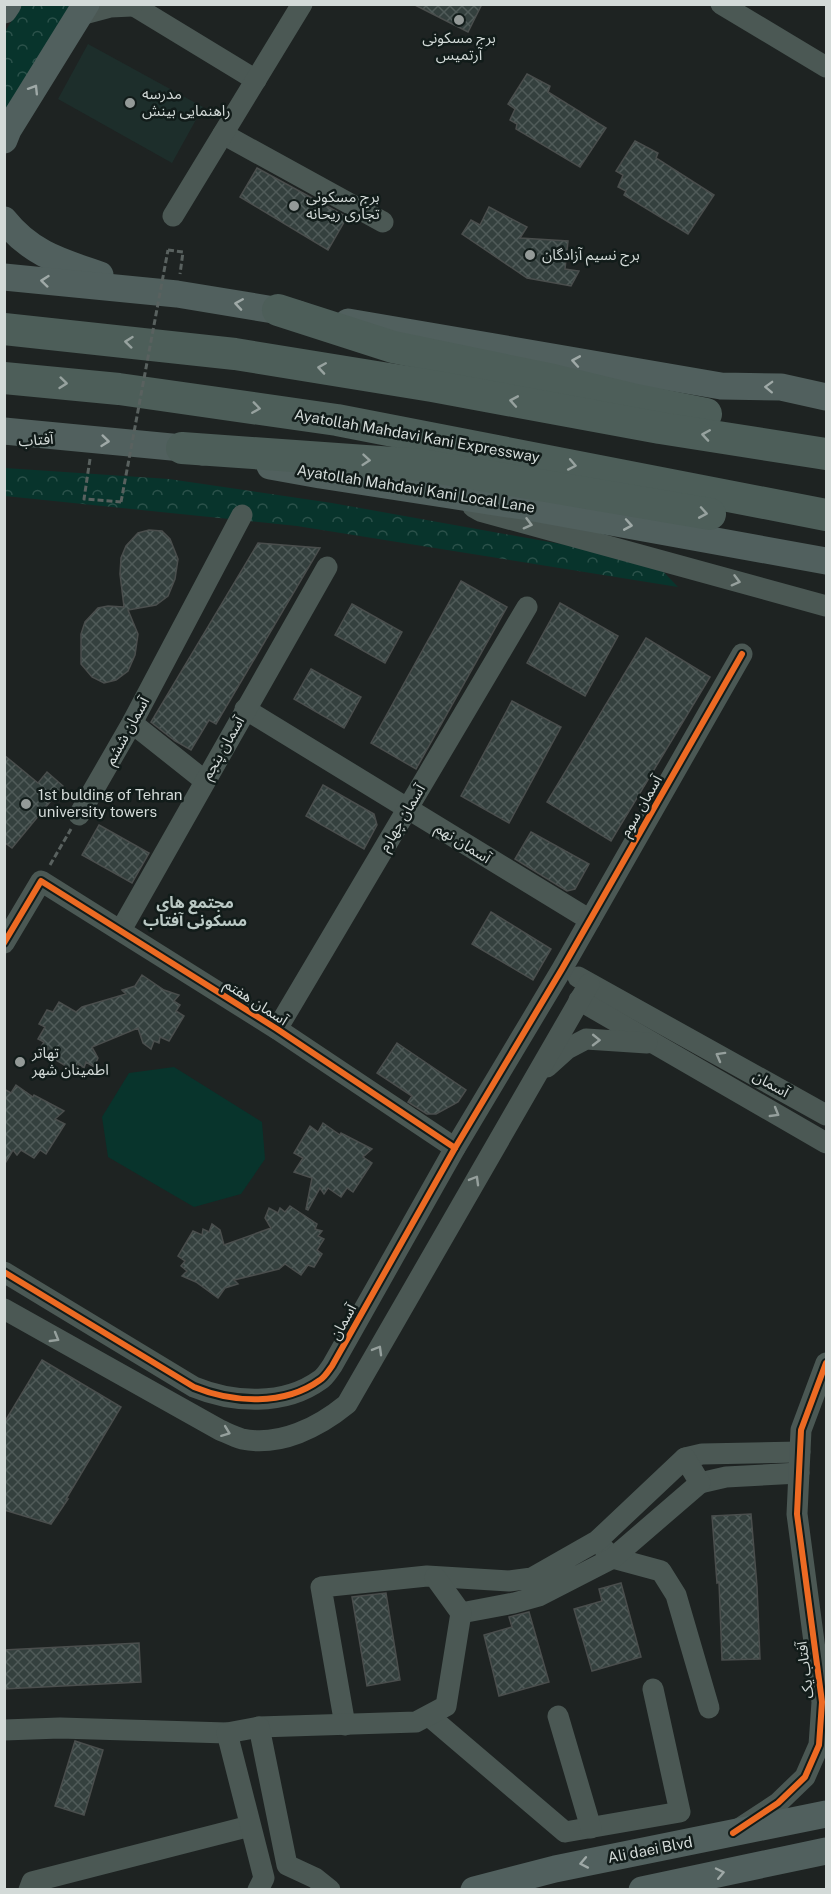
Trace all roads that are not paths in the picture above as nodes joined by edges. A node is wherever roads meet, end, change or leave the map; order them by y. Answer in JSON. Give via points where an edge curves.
{"nodes":[{"id":1,"x":8,"y":4,"type":"edge"},
{"id":2,"x":302,"y":4,"type":"edge"},
{"id":3,"x":131,"y":5,"type":"edge"},
{"id":4,"x":735,"y":8,"type":"edge"},
{"id":5,"x":4,"y":9,"type":"edge"},
{"id":6,"x":83,"y":10,"type":"edge"},
{"id":7,"x":826,"y":67,"type":"edge"},
{"id":8,"x":256,"y":80,"type":"junction"},
{"id":9,"x":223,"y":134,"type":"junction"},
{"id":10,"x":6,"y":135,"type":"edge"},
{"id":11,"x":173,"y":216,"type":"dead end"},
{"id":12,"x":4,"y":220,"type":"edge"},
{"id":13,"x":383,"y":222,"type":"dead end"},
{"id":14,"x":4,"y":277,"type":"edge"},
{"id":15,"x":177,"y":294,"type":"junction"},
{"id":16,"x":278,"y":310,"type":"junction"},
{"id":17,"x":4,"y":329,"type":"edge"},
{"id":18,"x":4,"y":378,"type":"edge"},
{"id":19,"x":826,"y":397,"type":"edge"},
{"id":20,"x":4,"y":431,"type":"edge"},
{"id":21,"x":80,"y":438,"type":"junction"},
{"id":22,"x":4,"y":442,"type":"edge"},
{"id":23,"x":182,"y":448,"type":"junction"},
{"id":24,"x":826,"y":454,"type":"edge"},
{"id":25,"x":454,"y":496,"type":"junction"},
{"id":26,"x":242,"y":515,"type":"dead end"},
{"id":27,"x":826,"y":515,"type":"edge"},
{"id":28,"x":826,"y":528,"type":"edge"},
{"id":29,"x":826,"y":561,"type":"edge"},
{"id":30,"x":327,"y":567,"type":"dead end"},
{"id":31,"x":826,"y":606,"type":"edge"},
{"id":32,"x":526,"y":607,"type":"dead end"},
{"id":33,"x":742,"y":654,"type":"dead end"},
{"id":34,"x":245,"y":709,"type":"junction"},
{"id":35,"x":132,"y":723,"type":"junction"},
{"id":36,"x":205,"y":781,"type":"junction"},
{"id":37,"x":408,"y":809,"type":"junction"},
{"id":38,"x":79,"y":815,"type":"road end"},
{"id":39,"x":590,"y":921,"type":"junction"},
{"id":40,"x":121,"y":930,"type":"junction"},
{"id":41,"x":4,"y":943,"type":"edge"},
{"id":42,"x":562,"y":969,"type":"junction"},
{"id":43,"x":584,"y":992,"type":"junction"},
{"id":44,"x":277,"y":1029,"type":"junction"},
{"id":45,"x":654,"y":1044,"type":"junction"},
{"id":46,"x":532,"y":1082,"type":"junction"},
{"id":47,"x":826,"y":1115,"type":"edge"},
{"id":48,"x":826,"y":1143,"type":"edge"},
{"id":49,"x":455,"y":1148,"type":"junction"},
{"id":50,"x":4,"y":1272,"type":"edge"},
{"id":51,"x":4,"y":1309,"type":"edge"},
{"id":52,"x":826,"y":1363,"type":"edge"},
{"id":53,"x":800,"y":1452,"type":"junction"},
{"id":54,"x":684,"y":1458,"type":"junction"},
{"id":55,"x":799,"y":1473,"type":"junction"},
{"id":56,"x":700,"y":1483,"type":"junction"},
{"id":57,"x":597,"y":1541,"type":"junction"},
{"id":58,"x":613,"y":1558,"type":"junction"},
{"id":59,"x":435,"y":1577,"type":"junction"},
{"id":60,"x":509,"y":1581,"type":"junction"},
{"id":61,"x":514,"y":1604,"type":"junction"},
{"id":62,"x":460,"y":1613,"type":"junction"},
{"id":63,"x":653,"y":1689,"type":"dead end"},
{"id":64,"x":709,"y":1708,"type":"dead end"},
{"id":65,"x":429,"y":1716,"type":"junction"},
{"id":66,"x":558,"y":1716,"type":"dead end"},
{"id":67,"x":345,"y":1725,"type":"junction"},
{"id":68,"x":259,"y":1727,"type":"junction"},
{"id":69,"x":824,"y":1729,"type":"edge"},
{"id":70,"x":4,"y":1730,"type":"edge"},
{"id":71,"x":227,"y":1733,"type":"junction"},
{"id":72,"x":826,"y":1814,"type":"edge"},
{"id":73,"x":250,"y":1826,"type":"junction"},
{"id":74,"x":591,"y":1827,"type":"junction"},
{"id":75,"x":733,"y":1833,"type":"junction"},
{"id":76,"x":826,"y":1851,"type":"edge"},
{"id":77,"x":29,"y":1890,"type":"edge"},
{"id":78,"x":258,"y":1890,"type":"edge"},
{"id":79,"x":330,"y":1890,"type":"edge"},
{"id":80,"x":474,"y":1890,"type":"edge"},
{"id":81,"x":642,"y":1890,"type":"edge"}],
"edges":[{"from":1,"to":5,"type":"main road"},
{"from":2,"to":8,"type":"street"},
{"from":3,"to":6,"type":"street"},
{"from":3,"to":8,"type":"street"},
{"from":4,"to":7,"type":"street"},
{"from":10,"to":6,"type":"main road","one_way":true},
{"from":8,"to":9,"type":"street"},
{"from":9,"to":11,"type":"street"},
{"from":9,"to":13,"type":"street"},
{"from":12,"to":15,"type":"main road","via":[[44,255],[113,280]]},
{"from":15,"to":14,"type":"main road","one_way":true},
{"from":16,"to":15,"type":"main road","one_way":true},
{"from":19,"to":16,"type":"main road","one_way":true,"via":[[781,387],[721,386]]},
{"from":16,"to":24,"type":"highway","via":[[393,346],[738,420]]},
{"from":24,"to":17,"type":"highway","one_way":true,"via":[[235,354]]},
{"from":18,"to":27,"type":"highway","name":"Ayatollah Mahdavi Kani Expressway","one_way":true,"via":[[118,389],[338,420]]},
{"from":20,"to":21,"type":"main road","name":"Ayatollah Mahdavi Kani Local Lane"},
{"from":21,"to":22,"type":"street","name":"آفتاب"},
{"from":21,"to":23,"type":"main road","name":"Ayatollah Mahdavi Kani Local Lane","one_way":true},
{"from":23,"to":25,"type":"main road","name":"Ayatollah Mahdavi Kani Local Lane"},
{"from":23,"to":28,"type":"highway","one_way":true,"via":[[422,465],[728,517]]},
{"from":25,"to":29,"type":"main road","name":"Ayatollah Mahdavi Kani Local Lane","one_way":true},
{"from":25,"to":31,"type":"street","one_way":true,"via":[[480,511]]},
{"from":26,"to":35,"type":"street","name":"آسمان ششم"},
{"from":30,"to":34,"type":"street","name":"آسمان پنجم"},
{"from":32,"to":37,"type":"street","name":"آسمان چهارم"},
{"from":33,"to":39,"type":"street","name":"آسمان سوم"},
{"from":34,"to":36,"type":"street","name":"آسمان پنجم"},
{"from":34,"to":37,"type":"street","name":"آسمان نهم"},
{"from":35,"to":36,"type":"street"},
{"from":35,"to":38,"type":"street","name":"آسمان ششم"},
{"from":36,"to":40,"type":"street","name":"آسمان پنجم"},
{"from":37,"to":39,"type":"street","name":"آسمان نهم"},
{"from":37,"to":44,"type":"street","name":"آسمان چهارم"},
{"from":39,"to":42,"type":"street","name":"آسمان سوم"},
{"from":40,"to":41,"type":"street","name":"آسمان هفتم","via":[[41,881]]},
{"from":40,"to":44,"type":"street","name":"آسمان هفتم"},
{"from":42,"to":43,"type":"street","name":"آسمان"},
{"from":42,"to":49,"type":"street","name":"آسمان"},
{"from":43,"to":45,"type":"street","name":"آسمان"},
{"from":43,"to":46,"type":"street"},
{"from":47,"to":43,"type":"street","name":"آسمان","one_way":true},
{"from":44,"to":49,"type":"street","name":"آسمان هفتم"},
{"from":46,"to":45,"type":"street","one_way":true,"via":[[567,1049],[586,1039]]},
{"from":45,"to":48,"type":"street","name":"آسمان","one_way":true},
{"from":51,"to":46,"type":"street","one_way":true,"via":[[242,1439],[266,1441],[312,1428],[347,1404]]},
{"from":49,"to":50,"type":"street","name":"آسمان","via":[[332,1366],[322,1379],[296,1392],[250,1401],[203,1391]]},
{"from":52,"to":53,"type":"street","name":"آفتاب یک","via":[[801,1430]]},
{"from":53,"to":54,"type":"street","via":[[702,1454]]},
{"from":53,"to":55,"type":"street","name":"آفتاب یک"},
{"from":54,"to":56,"type":"street"},
{"from":54,"to":57,"type":"street"},
{"from":55,"to":56,"type":"street","via":[[726,1477]]},
{"from":55,"to":69,"type":"street","name":"آفتاب یک","via":[[797,1514]]},
{"from":56,"to":58,"type":"street"},
{"from":57,"to":58,"type":"street"},
{"from":57,"to":60,"type":"street","via":[[532,1578]]},
{"from":58,"to":61,"type":"street","via":[[539,1596]]},
{"from":58,"to":64,"type":"street","via":[[661,1571],[676,1595]]},
{"from":59,"to":60,"type":"street"},
{"from":59,"to":62,"type":"street"},
{"from":59,"to":67,"type":"street","via":[[321,1587]]},
{"from":60,"to":61,"type":"street"},
{"from":61,"to":62,"type":"street"},
{"from":62,"to":65,"type":"street","via":[[446,1706]]},
{"from":63,"to":74,"type":"street","via":[[680,1812]]},
{"from":65,"to":67,"type":"street","via":[[416,1722]]},
{"from":65,"to":74,"type":"street","via":[[566,1832]]},
{"from":66,"to":74,"type":"street"},
{"from":67,"to":68,"type":"street"},
{"from":68,"to":71,"type":"street"},
{"from":68,"to":79,"type":"street","via":[[287,1865]]},
{"from":69,"to":75,"type":"street","name":"آفتاب یک","via":[[805,1777],[778,1803]]},
{"from":70,"to":71,"type":"street"},
{"from":71,"to":73,"type":"street"},
{"from":72,"to":75,"type":"main road","name":"Ali daei Blvd"},
{"from":73,"to":77,"type":"street","via":[[32,1882]]},
{"from":73,"to":78,"type":"street","via":[[264,1878]]},
{"from":75,"to":80,"type":"main road","name":"Ali daei Blvd","one_way":true,"via":[[555,1869]]},
{"from":81,"to":76,"type":"main road","one_way":true}]}
